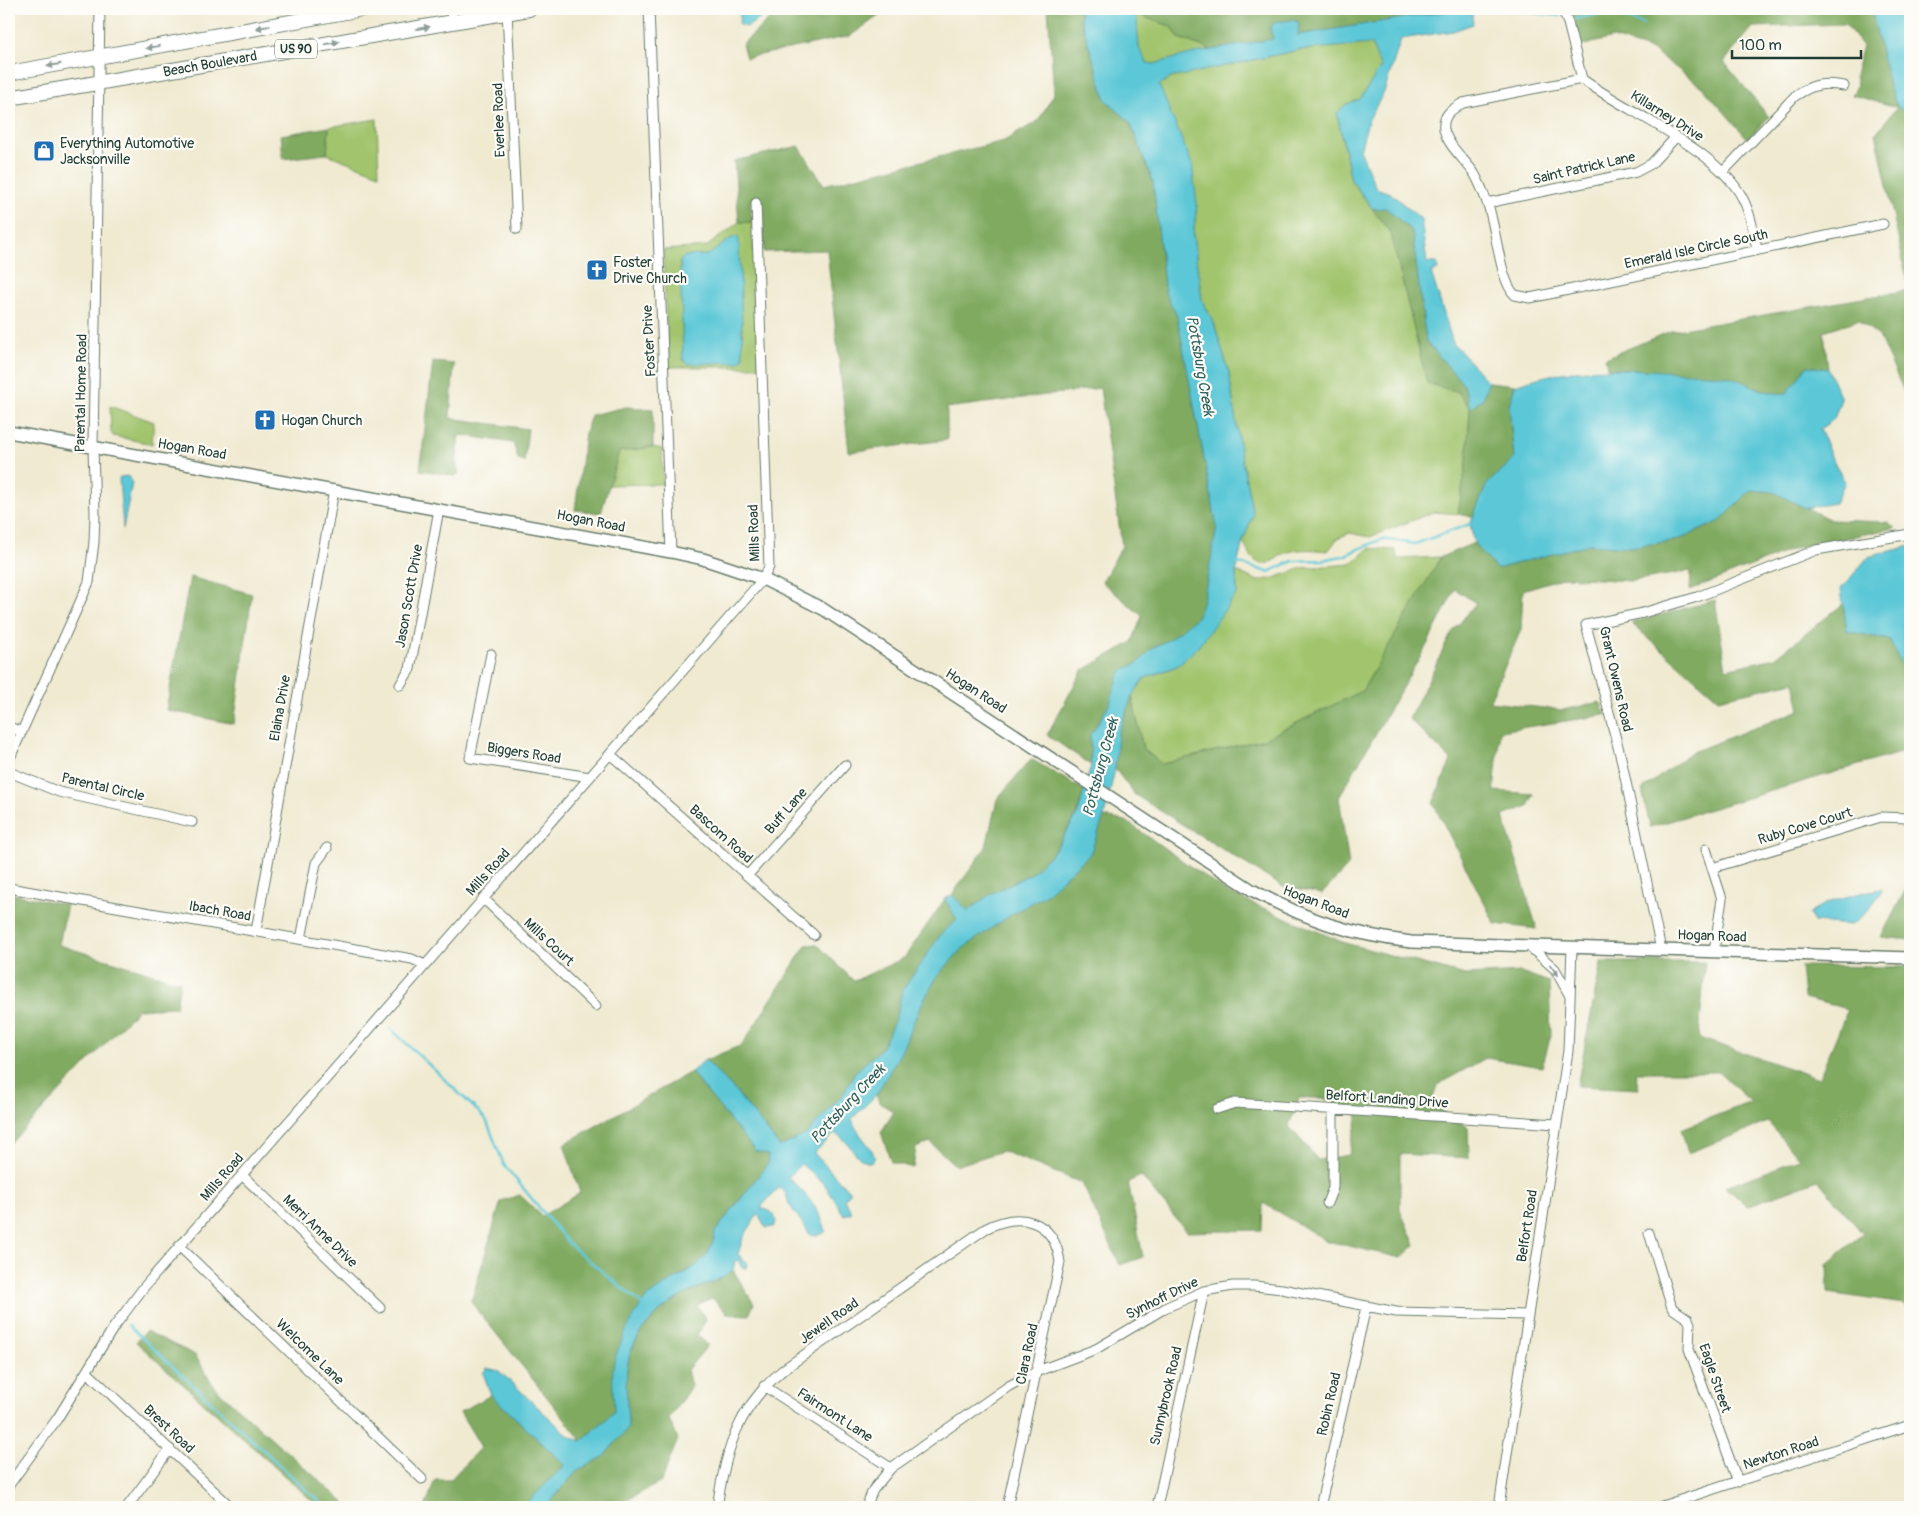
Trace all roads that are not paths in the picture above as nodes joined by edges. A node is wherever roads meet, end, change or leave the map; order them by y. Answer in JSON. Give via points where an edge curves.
{"nodes":[{"id":1,"x":100,"y":9,"type":"edge"},
{"id":2,"x":362,"y":9,"type":"edge"},
{"id":3,"x":529,"y":9,"type":"edge"},
{"id":4,"x":649,"y":9,"type":"edge"},
{"id":5,"x":1562,"y":9,"type":"edge"},
{"id":6,"x":507,"y":11,"type":"edge"},
{"id":7,"x":452,"y":16,"type":"edge"},
{"id":8,"x":100,"y":56,"type":"junction"},
{"id":9,"x":9,"y":73,"type":"edge"},
{"id":10,"x":1582,"y":79,"type":"junction"},
{"id":11,"x":99,"y":83,"type":"junction"},
{"id":12,"x":1844,"y":86,"type":"dead end"},
{"id":13,"x":9,"y":98,"type":"edge"},
{"id":14,"x":1675,"y":138,"type":"junction"},
{"id":15,"x":1723,"y":172,"type":"junction"},
{"id":16,"x":756,"y":203,"type":"dead end"},
{"id":17,"x":1487,"y":203,"type":"junction"},
{"id":18,"x":1883,"y":224,"type":"dead end"},
{"id":19,"x":517,"y":229,"type":"dead end"},
{"id":20,"x":1757,"y":250,"type":"junction"},
{"id":21,"x":9,"y":432,"type":"edge"},
{"id":22,"x":93,"y":447,"type":"junction"},
{"id":23,"x":334,"y":490,"type":"junction"},
{"id":24,"x":439,"y":510,"type":"junction"},
{"id":25,"x":1910,"y":534,"type":"edge"},
{"id":26,"x":671,"y":552,"type":"junction"},
{"id":27,"x":763,"y":578,"type":"junction"},
{"id":28,"x":491,"y":654,"type":"dead end"},
{"id":29,"x":400,"y":685,"type":"dead end"},
{"id":30,"x":9,"y":728,"type":"edge"},
{"id":31,"x":22,"y":732,"type":"junction"},
{"id":32,"x":610,"y":754,"type":"junction"},
{"id":33,"x":9,"y":760,"type":"edge"},
{"id":34,"x":845,"y":765,"type":"dead end"},
{"id":35,"x":9,"y":772,"type":"edge"},
{"id":36,"x":590,"y":777,"type":"junction"},
{"id":37,"x":1908,"y":818,"type":"dead end"},
{"id":38,"x":192,"y":822,"type":"dead end"},
{"id":39,"x":327,"y":848,"type":"dead end"},
{"id":40,"x":1706,"y":849,"type":"dead end"},
{"id":41,"x":1712,"y":868,"type":"junction"},
{"id":42,"x":747,"y":876,"type":"junction"},
{"id":43,"x":9,"y":888,"type":"edge"},
{"id":44,"x":483,"y":898,"type":"junction"},
{"id":45,"x":256,"y":931,"type":"junction"},
{"id":46,"x":814,"y":935,"type":"dead end"},
{"id":47,"x":301,"y":939,"type":"junction"},
{"id":48,"x":1530,"y":947,"type":"junction"},
{"id":49,"x":1572,"y":948,"type":"junction"},
{"id":50,"x":1661,"y":950,"type":"junction"},
{"id":51,"x":1714,"y":951,"type":"junction"},
{"id":52,"x":1910,"y":958,"type":"edge"},
{"id":53,"x":425,"y":965,"type":"junction"},
{"id":54,"x":1571,"y":998,"type":"junction"},
{"id":55,"x":596,"y":1006,"type":"dead end"},
{"id":56,"x":1217,"y":1110,"type":"dead end"},
{"id":57,"x":1333,"y":1110,"type":"junction"},
{"id":58,"x":1557,"y":1124,"type":"junction"},
{"id":59,"x":242,"y":1175,"type":"junction"},
{"id":60,"x":1327,"y":1202,"type":"dead end"},
{"id":61,"x":1026,"y":1219,"type":"joint"},
{"id":62,"x":1649,"y":1233,"type":"dead end"},
{"id":63,"x":179,"y":1246,"type":"junction"},
{"id":64,"x":1204,"y":1291,"type":"junction"},
{"id":65,"x":1366,"y":1307,"type":"junction"},
{"id":66,"x":380,"y":1308,"type":"dead end"},
{"id":67,"x":1528,"y":1315,"type":"junction"},
{"id":68,"x":1038,"y":1371,"type":"junction"},
{"id":69,"x":88,"y":1372,"type":"junction"},
{"id":70,"x":764,"y":1386,"type":"junction"},
{"id":71,"x":1910,"y":1425,"type":"edge"},
{"id":72,"x":170,"y":1449,"type":"junction"},
{"id":73,"x":891,"y":1468,"type":"junction"},
{"id":74,"x":422,"y":1479,"type":"dead end"},
{"id":75,"x":1738,"y":1482,"type":"junction"},
{"id":76,"x":9,"y":1485,"type":"edge"},
{"id":77,"x":1684,"y":1504,"type":"edge"},
{"id":78,"x":127,"y":1507,"type":"edge"},
{"id":79,"x":231,"y":1507,"type":"edge"},
{"id":80,"x":717,"y":1507,"type":"edge"},
{"id":81,"x":866,"y":1507,"type":"edge"},
{"id":82,"x":1007,"y":1507,"type":"edge"},
{"id":83,"x":1157,"y":1507,"type":"edge"},
{"id":84,"x":1320,"y":1507,"type":"edge"},
{"id":85,"x":1499,"y":1507,"type":"edge"},
{"id":86,"x":1659,"y":1507,"type":"edge"}],
"edges":[{"from":1,"to":8,"type":"street","name":"Parental Home Road"},
{"from":2,"to":8,"type":"highway","number":"US 90","one_way":true},
{"from":3,"to":6,"type":"highway","name":"Beach Boulevard","number":"US 90"},
{"from":4,"to":26,"type":"street","name":"Foster Drive"},
{"from":5,"to":10,"type":"street"},
{"from":6,"to":7,"type":"highway","name":"Beach Boulevard","number":"US 90"},
{"from":6,"to":19,"type":"street","name":"Everlee Road"},
{"from":11,"to":7,"type":"highway","name":"Beach Boulevard","number":"US 90","one_way":true},
{"from":8,"to":9,"type":"highway","number":"US 90","one_way":true},
{"from":8,"to":11,"type":"street","name":"Parental Home Road"},
{"from":10,"to":14,"type":"street","name":"Killarney Drive"},
{"from":10,"to":17,"type":"street","via":[[1463,103],[1448,112],[1444,120],[1446,137],[1474,174]]},
{"from":11,"to":13,"type":"highway","name":"Beach Boulevard","number":"US 90"},
{"from":11,"to":22,"type":"street","name":"Parental Home Road"},
{"from":12,"to":15,"type":"street","via":[[1825,82],[1805,89]]},
{"from":14,"to":15,"type":"street","name":"Killarney Drive"},
{"from":14,"to":17,"type":"street","name":"Saint Patrick Lane","via":[[1651,164],[1636,172]]},
{"from":15,"to":20,"type":"street","name":"Killarney Drive","via":[[1748,209]]},
{"from":16,"to":27,"type":"street","name":"Mills Road","via":[[770,567]]},
{"from":17,"to":20,"type":"street","name":"Emerald Isle Circle South","via":[[1506,283],[1515,295],[1530,298]]},
{"from":18,"to":20,"type":"street","name":"Emerald Isle Circle South"},
{"from":21,"to":22,"type":"main road","name":"Hogan Road"},
{"from":22,"to":23,"type":"main road","name":"Hogan Road"},
{"from":22,"to":31,"type":"street","name":"Parental Home Road","via":[[94,542],[89,582]]},
{"from":23,"to":24,"type":"main road","name":"Hogan Road"},
{"from":23,"to":45,"type":"street","name":"Elaina Drive"},
{"from":24,"to":26,"type":"main road","name":"Hogan Road"},
{"from":24,"to":29,"type":"street","name":"Jason Scott Drive","via":[[410,669]]},
{"from":25,"to":50,"type":"street","name":"Grant Owens Road","via":[[1816,550],[1688,600],[1586,625],[1622,758]]},
{"from":26,"to":27,"type":"main road","name":"Hogan Road"},
{"from":27,"to":32,"type":"street","name":"Mills Road"},
{"from":27,"to":48,"type":"main road","name":"Hogan Road","via":[[840,619],[1252,890],[1310,918],[1368,937]]},
{"from":28,"to":36,"type":"street","name":"Biggers Road","via":[[470,758]]},
{"from":30,"to":31,"type":"street"},
{"from":31,"to":33,"type":"street","name":"Parental Home Road"},
{"from":32,"to":36,"type":"street","name":"Mills Road"},
{"from":32,"to":42,"type":"street","name":"Bascom Road"},
{"from":34,"to":42,"type":"street","name":"Buff Lane"},
{"from":35,"to":38,"type":"street","name":"Parental Circle","via":[[59,792]]},
{"from":36,"to":44,"type":"street","name":"Mills Road"},
{"from":37,"to":41,"type":"street","name":"Ruby Cove Court","via":[[1881,818]]},
{"from":39,"to":47,"type":"street","via":[[316,863]]},
{"from":40,"to":41,"type":"street"},
{"from":41,"to":51,"type":"street","via":[[1722,899]]},
{"from":42,"to":46,"type":"street","name":"Bascom Road"},
{"from":43,"to":45,"type":"street","name":"Ibach Road"},
{"from":44,"to":53,"type":"street","name":"Mills Road"},
{"from":44,"to":55,"type":"street","name":"Mills Court"},
{"from":45,"to":47,"type":"street","name":"Ibach Road"},
{"from":47,"to":53,"type":"street","name":"Ibach Road","via":[[412,959]]},
{"from":48,"to":49,"type":"main road","name":"Hogan Road"},
{"from":48,"to":54,"type":"street","one_way":true,"via":[[1555,969]]},
{"from":49,"to":50,"type":"main road","name":"Hogan Road"},
{"from":49,"to":54,"type":"street","name":"Belfort Road"},
{"from":50,"to":51,"type":"main road","name":"Hogan Road"},
{"from":51,"to":52,"type":"main road","name":"Hogan Road"},
{"from":53,"to":59,"type":"street","name":"Mills Road"},
{"from":54,"to":58,"type":"street","name":"Belfort Road","via":[[1568,1051]]},
{"from":56,"to":57,"type":"street","name":"Belfort Landing Drive","via":[[1235,1103]]},
{"from":57,"to":58,"type":"street","name":"Belfort Landing Drive"},
{"from":57,"to":60,"type":"street","via":[[1332,1188]]},
{"from":58,"to":67,"type":"street","name":"Belfort Road"},
{"from":59,"to":63,"type":"street","name":"Mills Road"},
{"from":59,"to":66,"type":"street","name":"Merri Anne Drive"},
{"from":61,"to":68,"type":"street","name":"Clara Road","via":[[1050,1236],[1056,1244],[1060,1262]]},
{"from":61,"to":70,"type":"street","name":"Jewell Road","via":[[1006,1220],[985,1229]]},
{"from":62,"to":75,"type":"street","name":"Eagle Street","via":[[1672,1308],[1690,1324],[1689,1349]]},
{"from":63,"to":69,"type":"street","name":"Mills Road","via":[[128,1306]]},
{"from":63,"to":74,"type":"street","name":"Welcome Lane"},
{"from":64,"to":65,"type":"street","name":"Synhoff Drive","via":[[1233,1286],[1263,1287]]},
{"from":64,"to":68,"type":"street","name":"Synhoff Drive","via":[[1167,1307],[1082,1356]]},
{"from":64,"to":83,"type":"street","name":"Sunnybrook Road"},
{"from":65,"to":67,"type":"street","name":"Synhoff Drive","via":[[1396,1312]]},
{"from":65,"to":84,"type":"street","name":"Robin Road"},
{"from":67,"to":85,"type":"street","name":"Belfort Road"},
{"from":68,"to":73,"type":"street","name":"Synhoff Drive","via":[[1009,1386]]},
{"from":68,"to":82,"type":"street","name":"Clara Road"},
{"from":69,"to":72,"type":"street","name":"Brest Road"},
{"from":69,"to":76,"type":"street","name":"Mills Road"},
{"from":70,"to":73,"type":"street","name":"Fairmont Lane"},
{"from":70,"to":80,"type":"street","name":"Jewell Road","via":[[742,1418],[729,1446]]},
{"from":71,"to":75,"type":"street","name":"Newton Road"},
{"from":72,"to":78,"type":"street"},
{"from":72,"to":79,"type":"street","name":"Brest Road"},
{"from":73,"to":81,"type":"street","name":"Synhoff Drive","via":[[873,1490]]},
{"from":75,"to":77,"type":"street","name":"Newton Road"},
{"from":77,"to":86,"type":"street","name":"Newton Road"}]}
